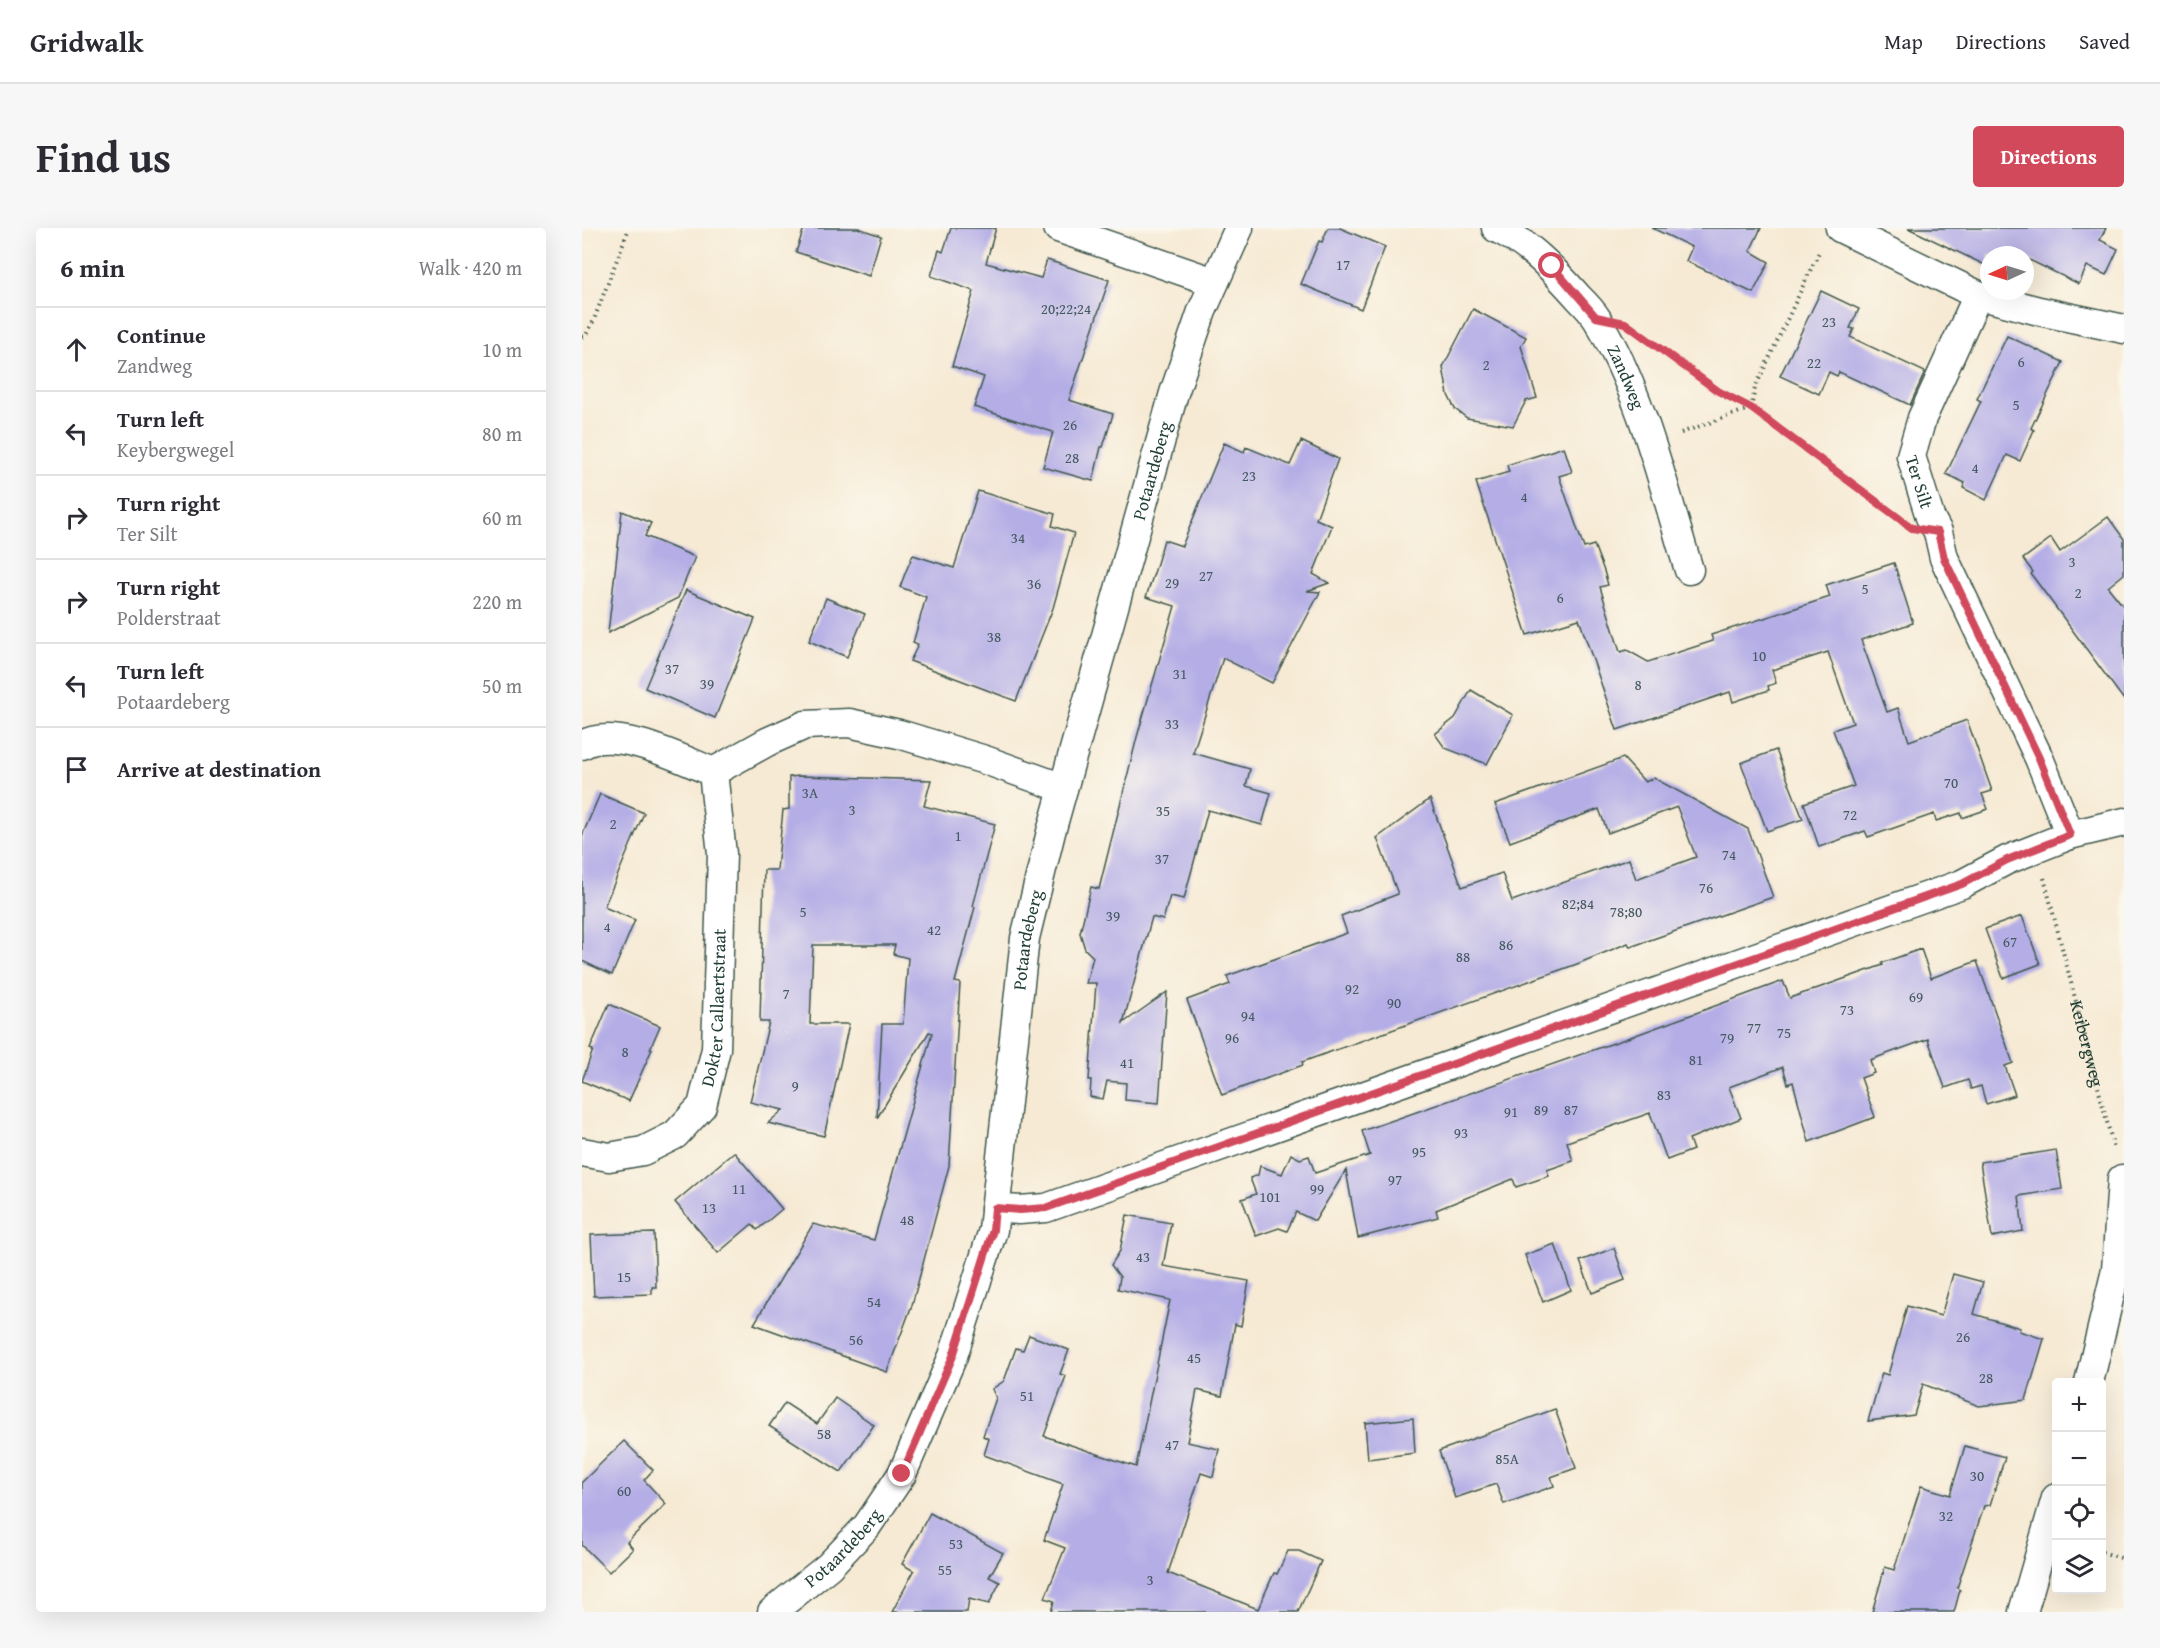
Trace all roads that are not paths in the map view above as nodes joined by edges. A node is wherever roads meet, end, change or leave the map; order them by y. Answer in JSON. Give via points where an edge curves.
{"nodes":[{"id":1,"x":1058,"y":228,"type":"edge"},
{"id":2,"x":1239,"y":228,"type":"edge"},
{"id":3,"x":1496,"y":228,"type":"edge"},
{"id":4,"x":1840,"y":228,"type":"edge"},
{"id":5,"x":1214,"y":282,"type":"junction"},
{"id":6,"x":1978,"y":295,"type":"junction"},
{"id":7,"x":2124,"y":328,"type":"edge"},
{"id":8,"x":1689,"y":570,"type":"dead end"},
{"id":9,"x":582,"y":745,"type":"edge"},
{"id":10,"x":713,"y":772,"type":"junction"},
{"id":11,"x":1063,"y":789,"type":"junction"},
{"id":12,"x":2124,"y":822,"type":"edge"},
{"id":13,"x":2070,"y":835,"type":"junction"},
{"id":14,"x":582,"y":1152,"type":"edge"},
{"id":15,"x":2122,"y":1179,"type":"road end"},
{"id":16,"x":995,"y":1208,"type":"junction"},
{"id":17,"x":2090,"y":1378,"type":"edge"},
{"id":18,"x":2052,"y":1512,"type":"edge"},
{"id":19,"x":772,"y":1612,"type":"edge"},
{"id":20,"x":2023,"y":1612,"type":"edge"}],
"edges":[{"from":1,"to":5,"type":"street"},
{"from":2,"to":5,"type":"street","name":"Potaardeberg"},
{"from":3,"to":8,"type":"street","name":"Zandweg","via":[[1552,266],[1596,317],[1624,370]]},
{"from":4,"to":6,"type":"street"},
{"from":5,"to":11,"type":"street","name":"Potaardeberg","via":[[1174,393]]},
{"from":6,"to":7,"type":"street"},
{"from":6,"to":13,"type":"street","name":"Ter Silt","via":[[1922,418],[1911,456],[1944,558],[2039,758]]},
{"from":9,"to":10,"type":"street","via":[[611,738],[649,745]]},
{"from":10,"to":11,"type":"street","via":[[805,725],[849,723],[899,734]]},
{"from":10,"to":14,"type":"street","name":"Dokter Callaertstraat","via":[[722,854],[716,1049],[702,1106],[675,1135],[643,1151],[609,1156]]},
{"from":11,"to":16,"type":"street","name":"Potaardeberg","via":[[1025,938]]},
{"from":12,"to":13,"type":"street"},
{"from":13,"to":16,"type":"street","via":[[2007,860],[1962,884],[1046,1208]]},
{"from":15,"to":17,"type":"street","via":[[2116,1270]]},
{"from":16,"to":19,"type":"street","name":"Potaardeberg","via":[[993,1230],[953,1356],[902,1474],[867,1526],[829,1566]]},
{"from":18,"to":20,"type":"street"}]}
